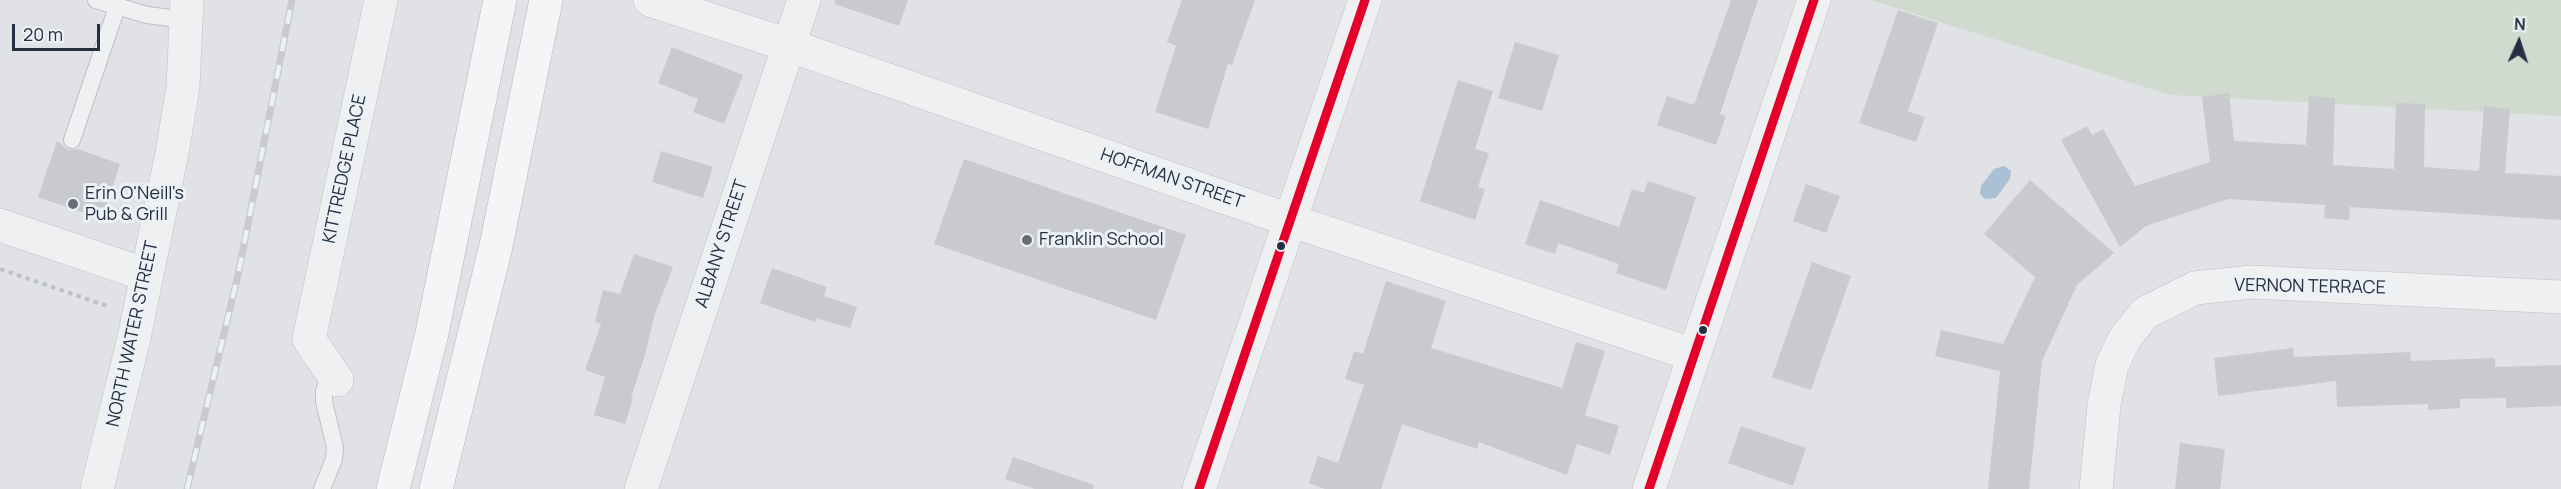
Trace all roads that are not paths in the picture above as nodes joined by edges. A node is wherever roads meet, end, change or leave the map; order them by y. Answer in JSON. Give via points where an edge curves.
{"nodes":[{"id":1,"x":96,"y":0,"type":"edge"},
{"id":2,"x":381,"y":0,"type":"edge"},
{"id":3,"x":500,"y":0,"type":"edge"},
{"id":4,"x":546,"y":0,"type":"edge"},
{"id":5,"x":651,"y":0,"type":"edge"},
{"id":6,"x":804,"y":0,"type":"edge"},
{"id":7,"x":1365,"y":0,"type":"edge"},
{"id":8,"x":1814,"y":0,"type":"edge"},
{"id":9,"x":117,"y":7,"type":"junction"},
{"id":10,"x":187,"y":10,"type":"edge"},
{"id":11,"x":788,"y":45,"type":"junction"},
{"id":12,"x":72,"y":140,"type":"dead end"},
{"id":13,"x":1289,"y":220,"type":"junction"},
{"id":14,"x":0,"y":225,"type":"edge"},
{"id":15,"x":147,"y":275,"type":"junction"},
{"id":16,"x":2561,"y":297,"type":"edge"},
{"id":17,"x":1694,"y":354,"type":"junction"},
{"id":18,"x":334,"y":375,"type":"joint"},
{"id":19,"x":97,"y":489,"type":"edge"},
{"id":20,"x":322,"y":489,"type":"edge"},
{"id":21,"x":393,"y":489,"type":"edge"},
{"id":22,"x":436,"y":489,"type":"edge"},
{"id":23,"x":641,"y":489,"type":"edge"},
{"id":24,"x":1199,"y":489,"type":"edge"},
{"id":25,"x":1649,"y":489,"type":"edge"},
{"id":26,"x":2096,"y":489,"type":"edge"}],
"edges":[{"from":1,"to":9,"type":"lane"},
{"from":2,"to":18,"type":"street","name":"KITTREDGE PLACE","via":[[309,339]]},
{"from":3,"to":21,"type":"highway","via":[[443,282]]},
{"from":4,"to":22,"type":"highway","via":[[494,256]]},
{"from":5,"to":11,"type":"street","name":"HOFFMAN STREET"},
{"from":6,"to":11,"type":"street","name":"ALBANY STREET"},
{"from":7,"to":13,"type":"street"},
{"from":8,"to":17,"type":"street"},
{"from":9,"to":10,"type":"lane","via":[[147,15]]},
{"from":9,"to":12,"type":"lane"},
{"from":10,"to":15,"type":"street","name":"NORTH WATER STREET","via":[[178,118]]},
{"from":11,"to":13,"type":"street","name":"HOFFMAN STREET"},
{"from":11,"to":23,"type":"street","name":"ALBANY STREET"},
{"from":13,"to":17,"type":"street","name":"HOFFMAN STREET"},
{"from":13,"to":24,"type":"street"},
{"from":14,"to":15,"type":"street"},
{"from":15,"to":19,"type":"street","name":"NORTH WATER STREET"},
{"from":16,"to":26,"type":"street","name":"VERNON TERRACE","via":[[2252,282],[2195,288],[2145,313],[2125,338],[2112,365],[2104,405]]},
{"from":17,"to":25,"type":"street"},
{"from":18,"to":20,"type":"lane","via":[[324,391],[334,459]]}]}
